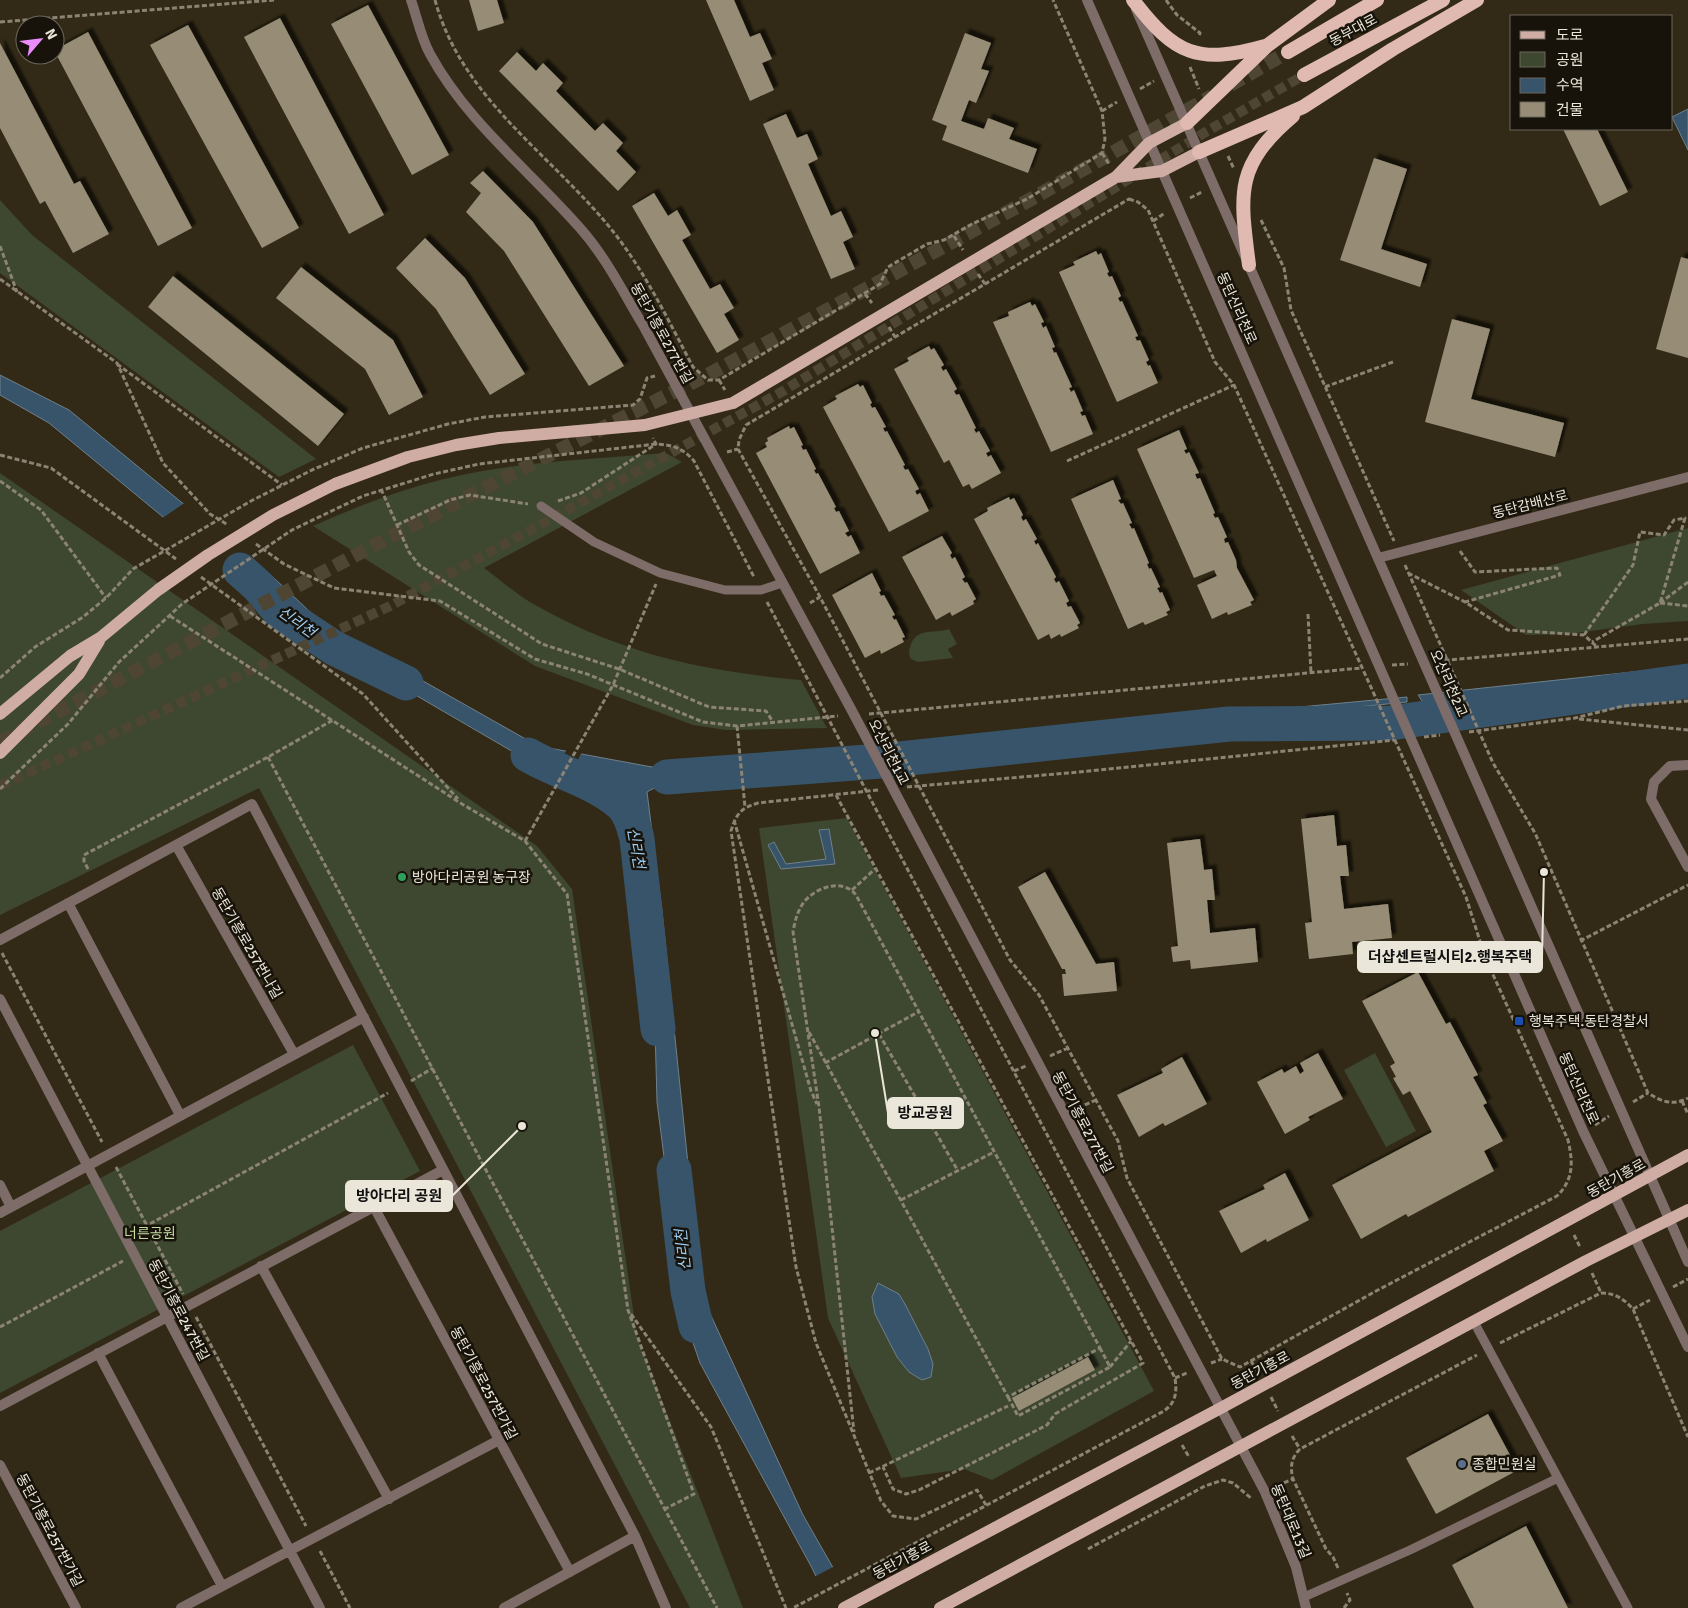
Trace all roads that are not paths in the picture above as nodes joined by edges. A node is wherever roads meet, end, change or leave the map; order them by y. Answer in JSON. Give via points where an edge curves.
{"nodes":[{"id":1,"x":411,"y":0,"type":"edge"},
{"id":2,"x":1087,"y":0,"type":"edge"},
{"id":3,"x":1132,"y":0,"type":"edge"},
{"id":4,"x":1329,"y":0,"type":"edge"},
{"id":5,"x":1377,"y":0,"type":"edge"},
{"id":6,"x":1443,"y":0,"type":"edge"},
{"id":7,"x":1477,"y":0,"type":"edge"},
{"id":8,"x":1268,"y":45,"type":"junction"},
{"id":9,"x":1288,"y":52,"type":"tunnel mouth"},
{"id":10,"x":1304,"y":75,"type":"tunnel mouth"},
{"id":11,"x":1303,"y":106,"type":"junction"},
{"id":12,"x":1186,"y":123,"type":"junction"},
{"id":13,"x":1150,"y":143,"type":"junction"},
{"id":14,"x":1200,"y":152,"type":"junction"},
{"id":15,"x":1162,"y":171,"type":"junction"},
{"id":16,"x":1116,"y":177,"type":"junction"},
{"id":17,"x":1249,"y":265,"type":"junction"},
{"id":18,"x":692,"y":414,"type":"junction"},
{"id":19,"x":1688,"y":477,"type":"edge"},
{"id":20,"x":541,"y":506,"type":"road end"},
{"id":21,"x":1378,"y":558,"type":"junction"},
{"id":22,"x":782,"y":583,"type":"junction"},
{"id":23,"x":1401,"y":609,"type":"joint"},
{"id":24,"x":100,"y":638,"type":"junction"},
{"id":25,"x":851,"y":709,"type":"joint"},
{"id":26,"x":0,"y":714,"type":"edge"},
{"id":27,"x":0,"y":753,"type":"edge"},
{"id":28,"x":1688,"y":765,"type":"edge"},
{"id":29,"x":903,"y":808,"type":"joint"},
{"id":30,"x":176,"y":845,"type":"junction"},
{"id":31,"x":1688,"y":867,"type":"edge"},
{"id":32,"x":68,"y":903,"type":"junction"},
{"id":33,"x":0,"y":940,"type":"edge"},
{"id":34,"x":0,"y":999,"type":"edge"},
{"id":35,"x":364,"y":1016,"type":"junction"},
{"id":36,"x":294,"y":1054,"type":"junction"},
{"id":37,"x":180,"y":1115,"type":"junction"},
{"id":38,"x":1688,"y":1155,"type":"edge"},
{"id":39,"x":87,"y":1165,"type":"junction"},
{"id":40,"x":444,"y":1170,"type":"junction"},
{"id":41,"x":1650,"y":1176,"type":"junction"},
{"id":42,"x":0,"y":1185,"type":"edge"},
{"id":43,"x":1615,"y":1195,"type":"junction"},
{"id":44,"x":12,"y":1207,"type":"junction"},
{"id":45,"x":374,"y":1207,"type":"junction"},
{"id":46,"x":1688,"y":1210,"type":"edge"},
{"id":47,"x":0,"y":1213,"type":"edge"},
{"id":48,"x":1669,"y":1220,"type":"junction"},
{"id":49,"x":1636,"y":1236,"type":"junction"},
{"id":50,"x":1688,"y":1262,"type":"edge"},
{"id":51,"x":262,"y":1266,"type":"junction"},
{"id":52,"x":167,"y":1316,"type":"junction"},
{"id":53,"x":1474,"y":1322,"type":"junction"},
{"id":54,"x":1688,"y":1347,"type":"edge"},
{"id":55,"x":98,"y":1353,"type":"junction"},
{"id":56,"x":0,"y":1406,"type":"edge"},
{"id":57,"x":1219,"y":1409,"type":"junction"},
{"id":58,"x":499,"y":1440,"type":"junction"},
{"id":59,"x":1241,"y":1448,"type":"junction"},
{"id":60,"x":0,"y":1465,"type":"edge"},
{"id":61,"x":1558,"y":1478,"type":"junction"},
{"id":62,"x":389,"y":1499,"type":"junction"},
{"id":63,"x":635,"y":1536,"type":"junction"},
{"id":64,"x":290,"y":1551,"type":"junction"},
{"id":65,"x":570,"y":1572,"type":"junction"},
{"id":66,"x":222,"y":1586,"type":"junction"},
{"id":67,"x":1304,"y":1597,"type":"junction"},
{"id":68,"x":76,"y":1608,"type":"edge"},
{"id":69,"x":181,"y":1608,"type":"edge"},
{"id":70,"x":320,"y":1608,"type":"edge"},
{"id":71,"x":504,"y":1608,"type":"edge"},
{"id":72,"x":666,"y":1608,"type":"edge"},
{"id":73,"x":844,"y":1608,"type":"edge"},
{"id":74,"x":940,"y":1608,"type":"edge"},
{"id":75,"x":1306,"y":1608,"type":"edge"},
{"id":76,"x":1628,"y":1608,"type":"edge"}],
"edges":[{"from":1,"to":18,"type":"street","name":"동탄기흥로277번길","via":[[429,52],[449,85],[475,118],[582,230],[613,275]]},
{"from":2,"to":13,"type":"street","name":"동탄신리천로"},
{"from":3,"to":8,"type":"highway","via":[[1169,40],[1192,52],[1217,56]]},
{"from":3,"to":12,"type":"street","name":"동탄신리천로"},
{"from":4,"to":8,"type":"highway"},
{"from":5,"to":9,"type":"highway","name":"동부대로"},
{"from":6,"to":10,"type":"highway","name":"동부대로"},
{"from":7,"to":11,"type":"highway"},
{"from":8,"to":12,"type":"highway"},
{"from":11,"to":14,"type":"highway"},
{"from":11,"to":17,"type":"highway","via":[[1260,150],[1245,179],[1242,208]]},
{"from":12,"to":13,"type":"main road"},
{"from":12,"to":14,"type":"street","name":"동탄신리천로"},
{"from":13,"to":15,"type":"street","name":"동탄신리천로"},
{"from":13,"to":16,"type":"main road"},
{"from":14,"to":15,"type":"main road"},
{"from":14,"to":17,"type":"street","name":"동탄신리천로"},
{"from":15,"to":16,"type":"main road"},
{"from":15,"to":43,"type":"street","name":"동탄신리천로","via":[[1583,1131]]},
{"from":16,"to":18,"type":"main road","via":[[733,403]]},
{"from":17,"to":21,"type":"street","name":"동탄신리천로"},
{"from":18,"to":22,"type":"street","name":"동탄기흥로277번길"},
{"from":18,"to":24,"type":"main road","via":[[645,426],[499,438],[456,445],[369,470],[273,515],[208,555],[158,590]]},
{"from":19,"to":21,"type":"street","name":"동탄감배산로"},
{"from":20,"to":22,"type":"lane","via":[[594,542],[660,573],[725,590],[761,590]]},
{"from":21,"to":23,"type":"street","name":"동탄신리천로"},
{"from":22,"to":25,"type":"street","name":"동탄기흥로277번길"},
{"from":23,"to":41,"type":"street","name":"오산리천2교"},
{"from":24,"to":26,"type":"main road","via":[[70,656]]},
{"from":24,"to":27,"type":"main road","via":[[79,674]]},
{"from":25,"to":29,"type":"street","name":"오산리천1교"},
{"from":28,"to":31,"type":"street","via":[[1670,766],[1654,782],[1651,799]]},
{"from":29,"to":57,"type":"street","name":"동탄기흥로277번길"},
{"from":30,"to":32,"type":"street"},
{"from":30,"to":35,"type":"street","via":[[252,804]]},
{"from":30,"to":36,"type":"street","name":"동탄기흥로257번나길"},
{"from":32,"to":33,"type":"street"},
{"from":32,"to":37,"type":"street"},
{"from":34,"to":39,"type":"street","name":"동탄기흥로247번길"},
{"from":35,"to":36,"type":"street"},
{"from":35,"to":40,"type":"street"},
{"from":36,"to":37,"type":"street"},
{"from":37,"to":39,"type":"street"},
{"from":38,"to":41,"type":"main road","name":"동탄기흥로"},
{"from":39,"to":44,"type":"street"},
{"from":39,"to":52,"type":"street","name":"동탄기흥로247번길"},
{"from":40,"to":45,"type":"street"},
{"from":40,"to":63,"type":"street"},
{"from":41,"to":43,"type":"main road","name":"동탄기흥로"},
{"from":41,"to":48,"type":"street"},
{"from":42,"to":44,"type":"street"},
{"from":43,"to":49,"type":"street","name":"동탄신리천로"},
{"from":43,"to":57,"type":"main road","name":"동탄기흥로"},
{"from":44,"to":47,"type":"street"},
{"from":45,"to":51,"type":"street"},
{"from":45,"to":58,"type":"street","name":"동탄기흥로257번가길"},
{"from":46,"to":48,"type":"main road"},
{"from":48,"to":49,"type":"main road"},
{"from":48,"to":50,"type":"street"},
{"from":49,"to":53,"type":"main road"},
{"from":49,"to":54,"type":"street","name":"동탄신리천로"},
{"from":51,"to":52,"type":"street"},
{"from":51,"to":62,"type":"street"},
{"from":52,"to":55,"type":"street"},
{"from":52,"to":64,"type":"street","name":"동탄기흥로247번길"},
{"from":53,"to":59,"type":"main road"},
{"from":53,"to":61,"type":"lane"},
{"from":55,"to":56,"type":"street"},
{"from":55,"to":66,"type":"street"},
{"from":57,"to":59,"type":"street","name":"동탄기흥로277번길"},
{"from":57,"to":73,"type":"main road","name":"동탄기흥로"},
{"from":58,"to":62,"type":"street"},
{"from":58,"to":65,"type":"street","name":"동탄기흥로257번가길"},
{"from":59,"to":67,"type":"street","name":"동탄대로13길","via":[[1286,1538]]},
{"from":59,"to":74,"type":"main road"},
{"from":60,"to":68,"type":"street","name":"동탄기흥로257번가길"},
{"from":61,"to":67,"type":"lane"},
{"from":61,"to":76,"type":"lane"},
{"from":62,"to":64,"type":"street"},
{"from":63,"to":65,"type":"street"},
{"from":63,"to":72,"type":"street"},
{"from":64,"to":66,"type":"street"},
{"from":64,"to":70,"type":"street","name":"동탄기흥로247번길"},
{"from":65,"to":71,"type":"street"},
{"from":66,"to":69,"type":"street"},
{"from":67,"to":75,"type":"street","name":"동탄대로13길"}]}
